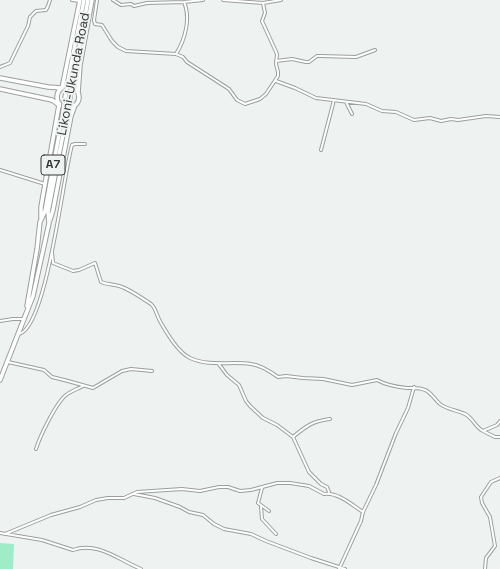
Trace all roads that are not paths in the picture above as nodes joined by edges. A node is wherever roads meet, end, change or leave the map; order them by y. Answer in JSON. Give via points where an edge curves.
{"nodes":[{"id":1,"x":50,"y":0,"type":"edge"},
{"id":2,"x":72,"y":0,"type":"edge"},
{"id":3,"x":82,"y":0,"type":"edge"},
{"id":4,"x":88,"y":0,"type":"edge"},
{"id":5,"x":92,"y":0,"type":"edge"},
{"id":6,"x":97,"y":0,"type":"edge"},
{"id":7,"x":113,"y":0,"type":"edge"},
{"id":8,"x":203,"y":0,"type":"edge"},
{"id":9,"x":223,"y":0,"type":"edge"},
{"id":10,"x":281,"y":0,"type":"edge"},
{"id":11,"x":184,"y":2,"type":"junction"},
{"id":12,"x":263,"y":3,"type":"junction"},
{"id":13,"x":375,"y":50,"type":"dead end"},
{"id":14,"x":176,"y":54,"type":"junction"},
{"id":15,"x":276,"y":61,"type":"junction"},
{"id":16,"x":0,"y":67,"type":"edge"},
{"id":17,"x":0,"y":78,"type":"edge"},
{"id":18,"x":276,"y":81,"type":"junction"},
{"id":19,"x":62,"y":88,"type":"junction"},
{"id":20,"x":0,"y":89,"type":"edge"},
{"id":21,"x":78,"y":93,"type":"junction"},
{"id":22,"x":334,"y":100,"type":"junction"},
{"id":23,"x":346,"y":102,"type":"junction"},
{"id":24,"x":59,"y":104,"type":"junction"},
{"id":25,"x":75,"y":106,"type":"junction"},
{"id":26,"x":352,"y":114,"type":"dead end"},
{"id":27,"x":500,"y":117,"type":"edge"},
{"id":28,"x":85,"y":144,"type":"dead end"},
{"id":29,"x":321,"y":150,"type":"dead end"},
{"id":30,"x":0,"y":170,"type":"edge"},
{"id":31,"x":46,"y":184,"type":"junction"},
{"id":32,"x":47,"y":212,"type":"junction"},
{"id":33,"x":40,"y":222,"type":"junction"},
{"id":34,"x":49,"y":223,"type":"junction"},
{"id":35,"x":52,"y":252,"type":"junction"},
{"id":36,"x":26,"y":311,"type":"junction"},
{"id":37,"x":23,"y":319,"type":"junction"},
{"id":38,"x":0,"y":321,"type":"edge"},
{"id":39,"x":18,"y":334,"type":"junction"},
{"id":40,"x":6,"y":361,"type":"junction"},
{"id":41,"x":218,"y":363,"type":"junction"},
{"id":42,"x":152,"y":371,"type":"dead end"},
{"id":43,"x":0,"y":380,"type":"edge"},
{"id":44,"x":83,"y":386,"type":"junction"},
{"id":45,"x":414,"y":387,"type":"junction"},
{"id":46,"x":330,"y":419,"type":"dead end"},
{"id":47,"x":500,"y":422,"type":"edge"},
{"id":48,"x":500,"y":426,"type":"edge"},
{"id":49,"x":483,"y":431,"type":"junction"},
{"id":50,"x":293,"y":437,"type":"junction"},
{"id":51,"x":500,"y":437,"type":"edge"},
{"id":52,"x":36,"y":449,"type":"dead end"},
{"id":53,"x":500,"y":478,"type":"edge"},
{"id":54,"x":262,"y":488,"type":"junction"},
{"id":55,"x":329,"y":492,"type":"junction"},
{"id":56,"x":132,"y":494,"type":"junction"},
{"id":57,"x":261,"y":506,"type":"junction"},
{"id":58,"x":269,"y":512,"type":"dead end"},
{"id":59,"x":363,"y":512,"type":"junction"},
{"id":60,"x":0,"y":533,"type":"edge"},
{"id":61,"x":5,"y":534,"type":"junction"},
{"id":62,"x":276,"y":534,"type":"dead end"},
{"id":63,"x":339,"y":568,"type":"edge"},
{"id":64,"x":141,"y":569,"type":"edge"},
{"id":65,"x":345,"y":569,"type":"edge"},
{"id":66,"x":485,"y":569,"type":"edge"}],
"edges":[{"from":1,"to":16,"type":"street","via":[[46,10],[36,11],[30,17],[10,63]]},
{"from":2,"to":3,"type":"street"},
{"from":3,"to":19,"type":"highway"},
{"from":3,"to":32,"type":"highway","name":"Likoni-Ukunda Road","number":"A7","bridge":true},
{"from":4,"to":32,"type":"highway","name":"Likoni-Ukunda Road","number":"A7","bridge":true},
{"from":5,"to":21,"type":"highway","via":[[80,65]]},
{"from":6,"to":14,"type":"street","via":[[95,24],[102,25],[118,47],[126,51]]},
{"from":7,"to":11,"type":"street","via":[[121,5],[134,6]]},
{"from":8,"to":11,"type":"street"},
{"from":9,"to":12,"type":"street"},
{"from":10,"to":12,"type":"street"},
{"from":11,"to":14,"type":"street","via":[[187,10],[186,29]]},
{"from":12,"to":15,"type":"street","via":[[265,13],[262,22],[277,54]]},
{"from":13,"to":15,"type":"street","via":[[356,57],[317,56],[309,62],[292,59]]},
{"from":14,"to":18,"type":"street","via":[[229,89],[237,100],[245,104],[263,97]]},
{"from":15,"to":18,"type":"street"},
{"from":17,"to":19,"type":"highway"},
{"from":18,"to":22,"type":"street","via":[[316,98]]},
{"from":19,"to":21,"type":"highway","via":[[73,87]]},
{"from":19,"to":24,"type":"highway","via":[[57,94]]},
{"from":20,"to":24,"type":"highway","via":[[52,100]]},
{"from":21,"to":25,"type":"highway","via":[[79,100]]},
{"from":22,"to":23,"type":"street"},
{"from":22,"to":29,"type":"street"},
{"from":23,"to":26,"type":"street"},
{"from":23,"to":27,"type":"street","via":[[366,104],[414,120]]},
{"from":24,"to":25,"type":"highway","via":[[67,108]]},
{"from":24,"to":31,"type":"highway"},
{"from":25,"to":34,"type":"highway"},
{"from":28,"to":35,"type":"street","via":[[72,145]]},
{"from":30,"to":31,"type":"street"},
{"from":31,"to":33,"type":"highway"},
{"from":32,"to":33,"type":"highway","name":"Likoni-Ukunda Road","number":"A7"},
{"from":32,"to":34,"type":"highway","name":"Likoni-Ukunda Road","number":"A7"},
{"from":33,"to":36,"type":"highway","name":"Likoni-Ukunda Road","number":"A7"},
{"from":34,"to":36,"type":"highway","name":"Likoni-Ukunda Road","number":"A7","via":[[33,296]]},
{"from":35,"to":39,"type":"street","via":[[36,312],[28,328],[22,334]]},
{"from":35,"to":41,"type":"street","via":[[52,263],[73,271],[95,263],[101,282],[126,288],[153,306],[160,322],[180,350],[194,359]]},
{"from":36,"to":37,"type":"highway","name":"Likoni-Ukunda Road","number":"A7"},
{"from":37,"to":38,"type":"street"},
{"from":37,"to":39,"type":"highway","name":"Likoni-Ukunda Road","number":"A7"},
{"from":39,"to":40,"type":"highway","name":"Likoni-Ukunda Road","number":"A7"},
{"from":40,"to":43,"type":"highway","name":"Likoni-Ukunda Road","number":"A7"},
{"from":40,"to":44,"type":"street","via":[[44,370],[52,378]]},
{"from":41,"to":45,"type":"street","via":[[252,364],[278,377],[323,379],[352,385],[377,380],[392,386]]},
{"from":41,"to":50,"type":"street","via":[[239,385],[250,406],[263,418]]},
{"from":42,"to":44,"type":"street","via":[[122,371],[94,388]]},
{"from":44,"to":52,"type":"street","via":[[66,395],[40,436]]},
{"from":45,"to":49,"type":"street","via":[[427,390],[445,408],[465,414]]},
{"from":45,"to":59,"type":"street","via":[[408,408]]},
{"from":46,"to":50,"type":"street","via":[[317,421]]},
{"from":47,"to":48,"type":"street"},
{"from":47,"to":49,"type":"street"},
{"from":49,"to":51,"type":"street"},
{"from":50,"to":55,"type":"street","via":[[310,472]]},
{"from":53,"to":66,"type":"street","via":[[491,482],[481,497],[490,517],[495,546],[486,558]]},
{"from":54,"to":55,"type":"street","via":[[277,483],[290,483],[309,486],[324,494]]},
{"from":54,"to":56,"type":"street","via":[[240,491],[219,487],[200,491],[182,489]]},
{"from":54,"to":57,"type":"street","via":[[258,501]]},
{"from":55,"to":59,"type":"street"},
{"from":56,"to":61,"type":"street","via":[[124,498],[96,500]]},
{"from":56,"to":63,"type":"street","via":[[155,498],[203,515],[224,529],[251,534],[266,542]]},
{"from":57,"to":58,"type":"street"},
{"from":57,"to":62,"type":"street","via":[[262,519]]},
{"from":59,"to":63,"type":"street"},
{"from":60,"to":61,"type":"street"},
{"from":61,"to":64,"type":"street","via":[[42,540],[73,550],[86,547],[104,551]]},
{"from":63,"to":65,"type":"street"}]}
